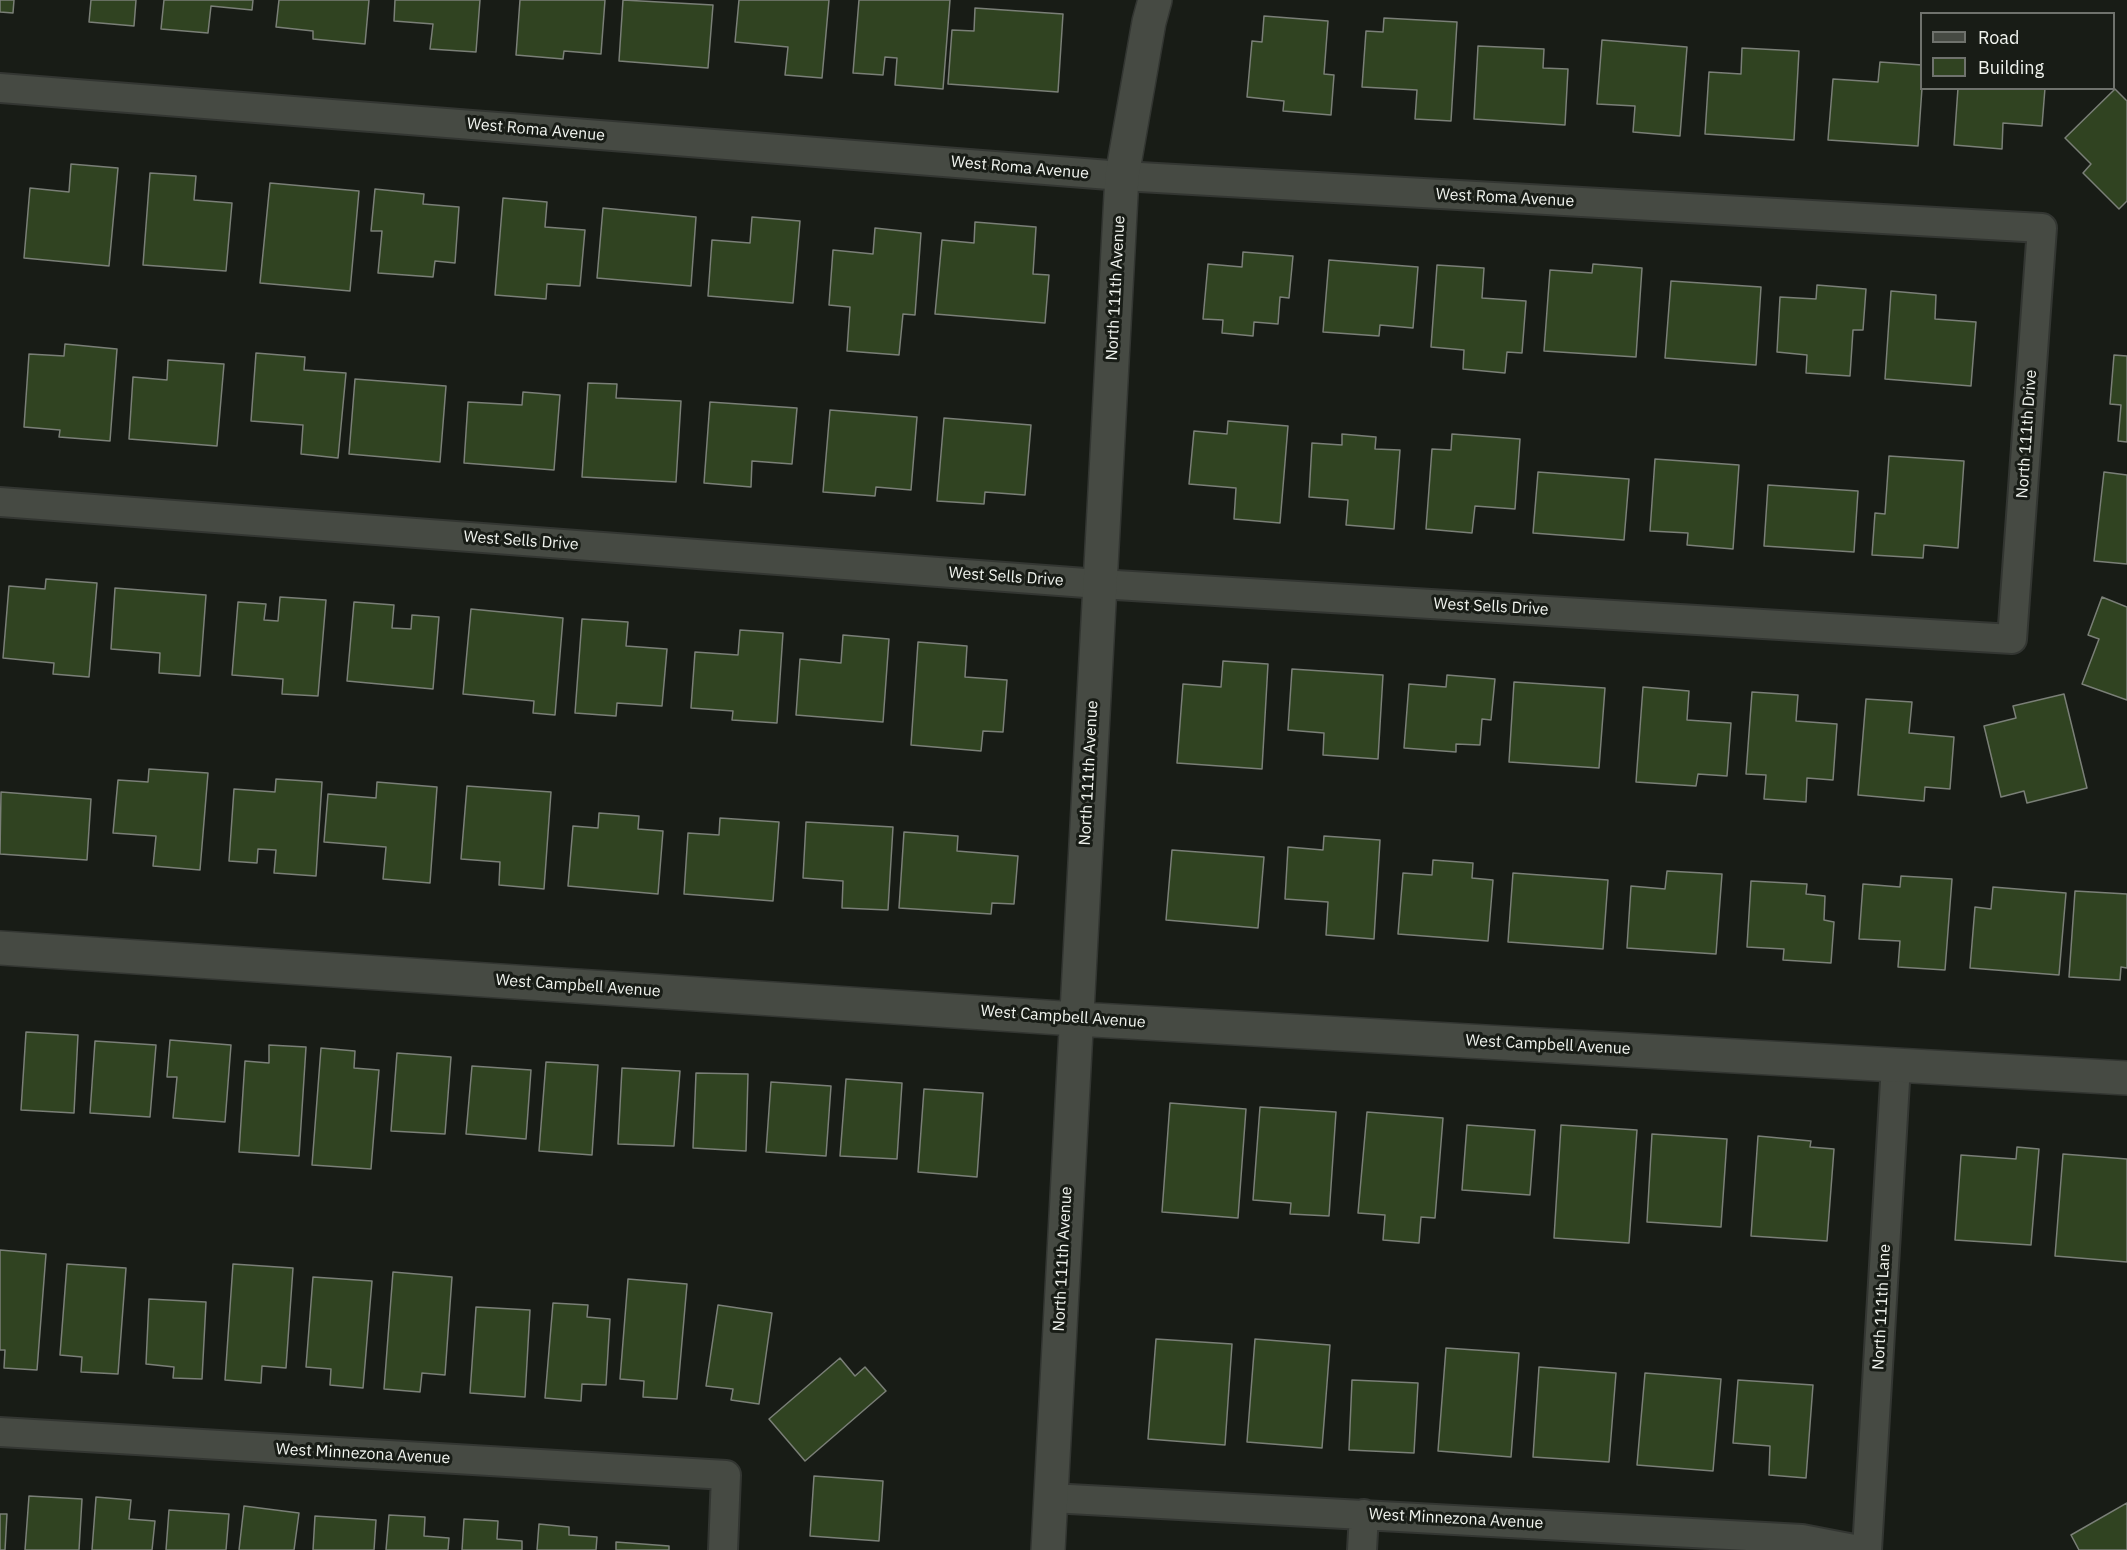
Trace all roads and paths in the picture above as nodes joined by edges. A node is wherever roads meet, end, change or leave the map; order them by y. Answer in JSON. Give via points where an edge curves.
{"nodes":[{"id":1,"x":1155,"y":0,"type":"edge"},
{"id":2,"x":0,"y":88,"type":"edge"},
{"id":3,"x":1122,"y":176,"type":"junction"},
{"id":4,"x":2042,"y":228,"type":"joint"},
{"id":5,"x":0,"y":502,"type":"edge"},
{"id":6,"x":1099,"y":584,"type":"junction"},
{"id":7,"x":2012,"y":639,"type":"joint"},
{"id":8,"x":0,"y":948,"type":"edge"},
{"id":9,"x":1076,"y":1019,"type":"junction"},
{"id":10,"x":1896,"y":1065,"type":"junction"},
{"id":11,"x":2127,"y":1078,"type":"edge"},
{"id":12,"x":0,"y":1432,"type":"edge"},
{"id":13,"x":1051,"y":1498,"type":"junction"},
{"id":14,"x":1364,"y":1514,"type":"junction"},
{"id":15,"x":723,"y":1550,"type":"edge"},
{"id":16,"x":1048,"y":1550,"type":"edge"},
{"id":17,"x":1362,"y":1550,"type":"edge"},
{"id":18,"x":1859,"y":1550,"type":"edge"},
{"id":19,"x":1867,"y":1550,"type":"edge"}],
"edges":[{"from":1,"to":3,"type":"street","name":"North 111th Avenue"},
{"from":2,"to":3,"type":"street","name":"West Roma Avenue"},
{"from":3,"to":4,"type":"street","name":"West Roma Avenue"},
{"from":3,"to":6,"type":"street","name":"North 111th Avenue"},
{"from":4,"to":7,"type":"street","name":"North 111th Drive"},
{"from":5,"to":6,"type":"street","name":"West Sells Drive"},
{"from":6,"to":7,"type":"street","name":"West Sells Drive"},
{"from":6,"to":9,"type":"street","name":"North 111th Avenue"},
{"from":8,"to":9,"type":"street","name":"West Campbell Avenue"},
{"from":9,"to":10,"type":"street","name":"West Campbell Avenue"},
{"from":9,"to":13,"type":"street","name":"North 111th Avenue"},
{"from":10,"to":11,"type":"street","name":"West Campbell Avenue"},
{"from":10,"to":19,"type":"street","name":"North 111th Lane"},
{"from":12,"to":15,"type":"street","name":"West Minnezona Avenue","via":[[726,1475]]},
{"from":13,"to":14,"type":"street","name":"West Minnezona Avenue"},
{"from":13,"to":16,"type":"street","name":"North 111th Avenue"},
{"from":14,"to":17,"type":"street"},
{"from":14,"to":18,"type":"street","name":"West Minnezona Avenue","via":[[1802,1539]]}]}
